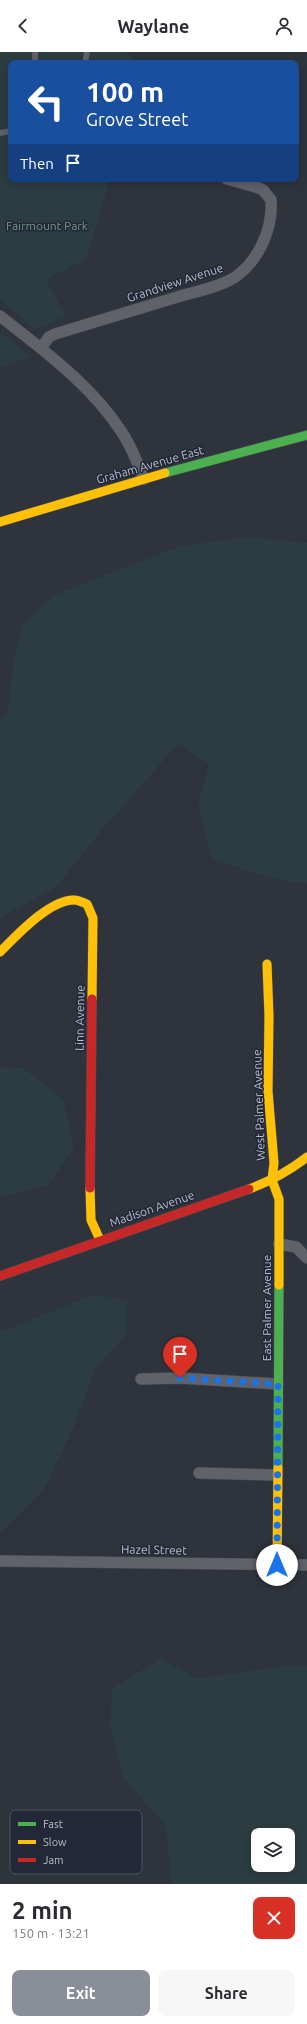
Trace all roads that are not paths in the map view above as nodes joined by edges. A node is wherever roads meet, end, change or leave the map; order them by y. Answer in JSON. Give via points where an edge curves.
{"nodes":[{"id":1,"x":238,"y":182,"type":"edge"},
{"id":2,"x":0,"y":316,"type":"edge"},
{"id":3,"x":41,"y":348,"type":"junction"},
{"id":4,"x":307,"y":435,"type":"edge"},
{"id":5,"x":144,"y":478,"type":"junction"},
{"id":6,"x":0,"y":522,"type":"edge"},
{"id":7,"x":0,"y":952,"type":"edge"},
{"id":8,"x":267,"y":964,"type":"dead end"},
{"id":9,"x":307,"y":1157,"type":"edge"},
{"id":10,"x":272,"y":1180,"type":"junction"},
{"id":11,"x":100,"y":1240,"type":"junction"},
{"id":12,"x":279,"y":1244,"type":"junction"},
{"id":13,"x":307,"y":1258,"type":"edge"},
{"id":14,"x":0,"y":1276,"type":"edge"},
{"id":15,"x":141,"y":1379,"type":"dead end"},
{"id":16,"x":278,"y":1384,"type":"junction"},
{"id":17,"x":199,"y":1473,"type":"dead end"},
{"id":18,"x":277,"y":1475,"type":"junction"},
{"id":19,"x":0,"y":1561,"type":"edge"},
{"id":20,"x":277,"y":1565,"type":"junction"},
{"id":21,"x":307,"y":1566,"type":"edge"}],
"edges":[{"from":1,"to":3,"type":"street","name":"Grandview Avenue","via":[[263,190],[271,200],[270,223],[262,245],[238,276],[202,290],[55,334],[49,337]]},
{"from":2,"to":3,"type":"street"},
{"from":3,"to":5,"type":"street","via":[[77,379],[116,423],[131,448]]},
{"from":4,"to":5,"type":"street","name":"Graham Avenue East"},
{"from":5,"to":6,"type":"street","name":"Graham Avenue East"},
{"from":7,"to":11,"type":"street","name":"Linn Avenue","via":[[25,928],[62,902],[74,898],[83,901],[92,909],[89,1167],[91,1220]]},
{"from":8,"to":10,"type":"street","name":"West Palmer Avenue","via":[[268,1091],[274,1163]]},
{"from":9,"to":10,"type":"street","name":"Madison Avenue"},
{"from":10,"to":11,"type":"street","name":"Madison Avenue"},
{"from":10,"to":12,"type":"street","name":"West Palmer Avenue","via":[[279,1199]]},
{"from":11,"to":14,"type":"street","name":"Madison Avenue"},
{"from":12,"to":13,"type":"street","via":[[296,1247]]},
{"from":12,"to":16,"type":"street","name":"East Palmer Avenue"},
{"from":15,"to":16,"type":"street","via":[[180,1378]]},
{"from":16,"to":18,"type":"street","name":"East Palmer Avenue"},
{"from":17,"to":18,"type":"street"},
{"from":18,"to":20,"type":"street","name":"East Palmer Avenue"},
{"from":19,"to":20,"type":"street","name":"Hazel Street"},
{"from":20,"to":21,"type":"street","name":"Hazel Street"}]}
